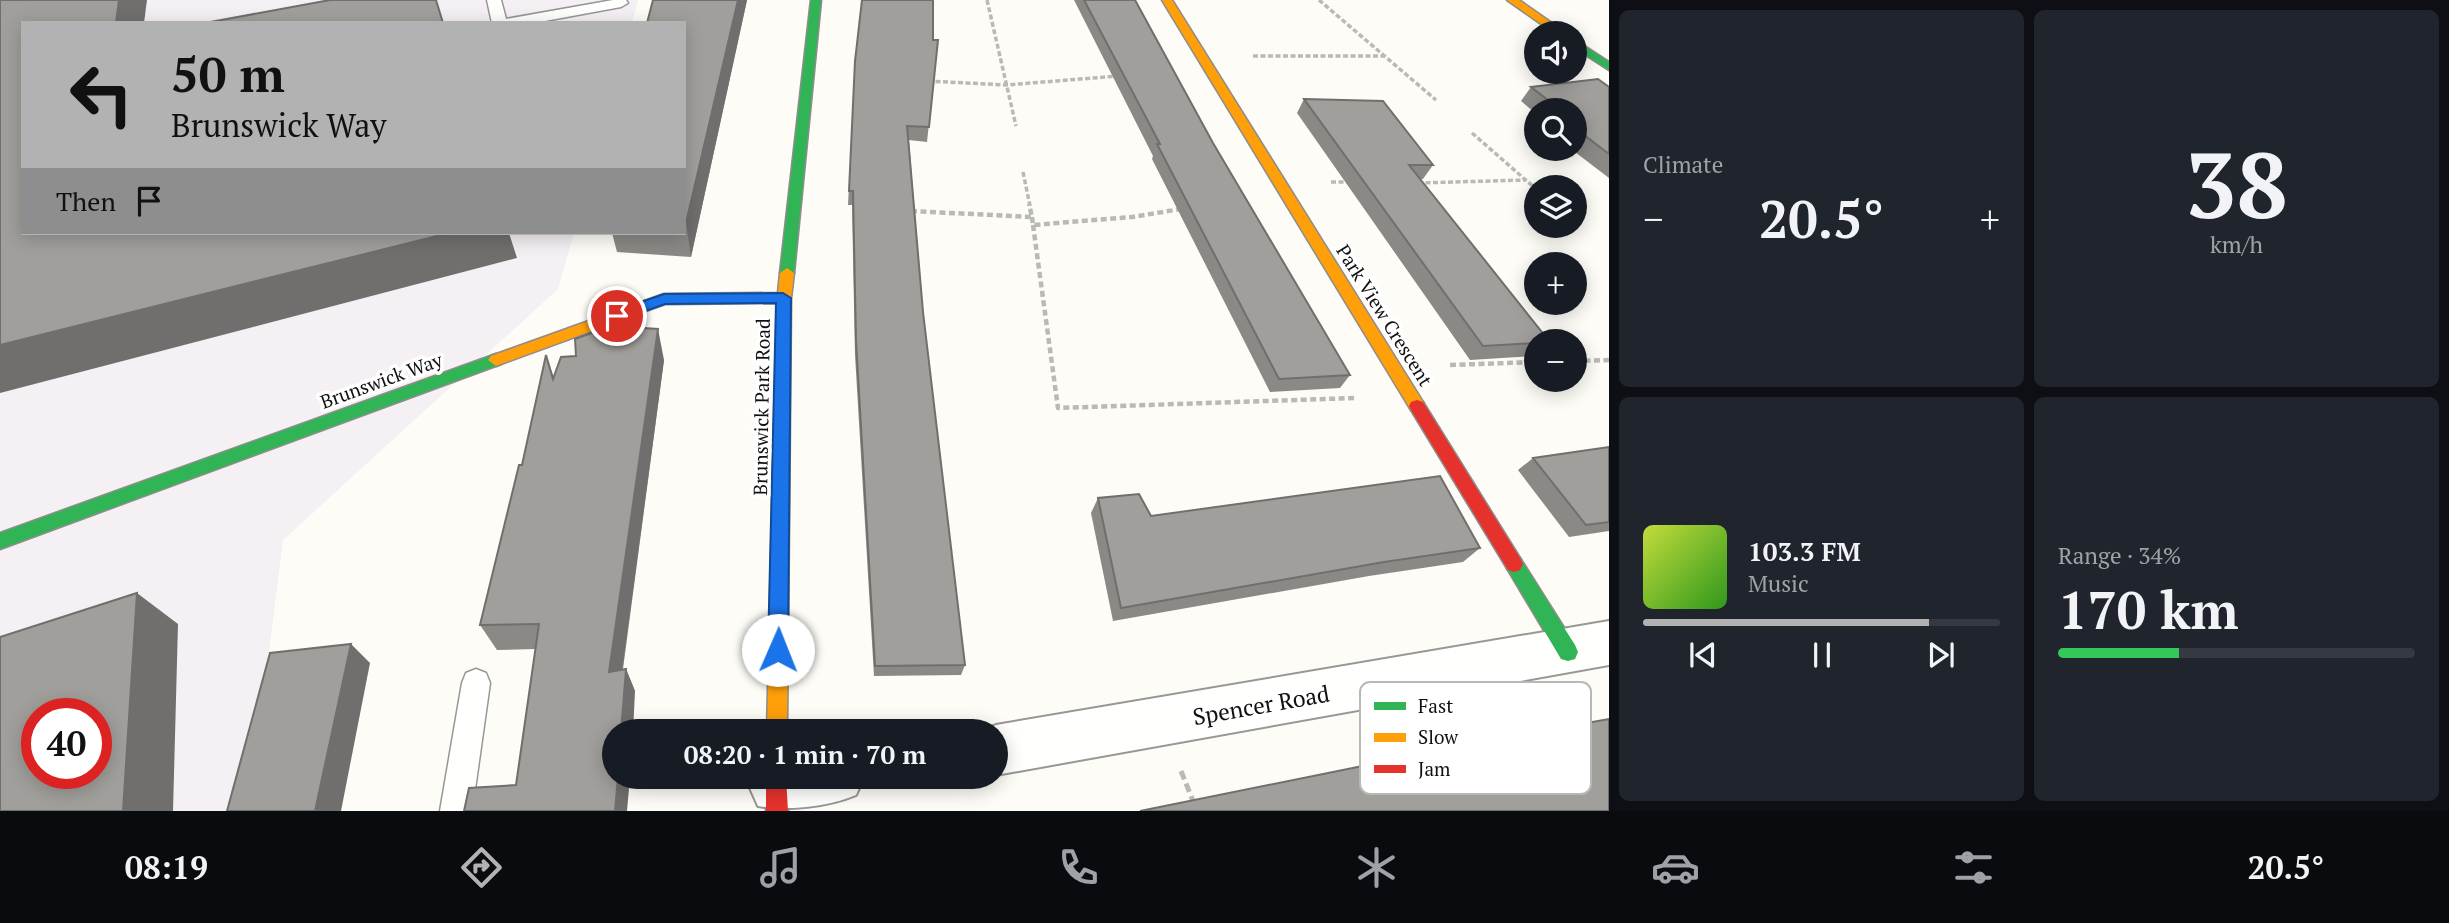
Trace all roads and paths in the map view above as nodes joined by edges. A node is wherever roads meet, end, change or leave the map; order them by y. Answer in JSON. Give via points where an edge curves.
{"nodes":[{"id":1,"x":494,"y":0,"type":"edge"},
{"id":2,"x":816,"y":0,"type":"edge"},
{"id":3,"x":987,"y":0,"type":"edge"},
{"id":4,"x":1167,"y":0,"type":"edge"},
{"id":5,"x":1319,"y":0,"type":"edge"},
{"id":6,"x":1512,"y":0,"type":"edge"},
{"id":7,"x":621,"y":3,"type":"dead end"},
{"id":8,"x":499,"y":21,"type":"edge"},
{"id":9,"x":518,"y":21,"type":"edge"},
{"id":10,"x":1543,"y":21,"type":"edge"},
{"id":11,"x":1587,"y":51,"type":"edge"},
{"id":12,"x":1385,"y":56,"type":"junction"},
{"id":13,"x":1202,"y":58,"type":"junction"},
{"id":14,"x":1609,"y":67,"type":"edge"},
{"id":15,"x":1120,"y":76,"type":"edge"},
{"id":16,"x":920,"y":81,"type":"edge"},
{"id":17,"x":1006,"y":85,"type":"junction"},
{"id":18,"x":1436,"y":100,"type":"dead end"},
{"id":19,"x":1016,"y":127,"type":"dead end"},
{"id":20,"x":1472,"y":133,"type":"dead end"},
{"id":21,"x":1023,"y":172,"type":"dead end"},
{"id":22,"x":1524,"y":178,"type":"edge"},
{"id":23,"x":1524,"y":180,"type":"edge"},
{"id":24,"x":1357,"y":181,"type":"edge"},
{"id":25,"x":1279,"y":182,"type":"junction"},
{"id":26,"x":1411,"y":183,"type":"edge"},
{"id":27,"x":1183,"y":209,"type":"edge"},
{"id":28,"x":899,"y":210,"type":"edge"},
{"id":29,"x":1032,"y":217,"type":"junction"},
{"id":30,"x":1033,"y":225,"type":"junction"},
{"id":31,"x":783,"y":298,"type":"junction"},
{"id":32,"x":1609,"y":360,"type":"edge"},
{"id":33,"x":1587,"y":361,"type":"edge"},
{"id":34,"x":1524,"y":362,"type":"edge"},
{"id":35,"x":1392,"y":367,"type":"junction"},
{"id":36,"x":1411,"y":397,"type":"junction"},
{"id":37,"x":0,"y":541,"type":"edge"},
{"id":38,"x":1589,"y":647,"type":"edge"},
{"id":39,"x":1396,"y":682,"type":"edge"},
{"id":40,"x":476,"y":684,"type":"dead end"},
{"id":41,"x":1360,"y":688,"type":"edge"},
{"id":42,"x":776,"y":719,"type":"edge"},
{"id":43,"x":1008,"y":748,"type":"edge"},
{"id":44,"x":456,"y":811,"type":"edge"}],
"edges":[{"from":1,"to":8,"type":"lane"},
{"from":2,"to":31,"type":"street","name":"Brunswick Park Road"},
{"from":3,"to":17,"type":"path"},
{"from":4,"to":13,"type":"street","name":"Park View Crescent"},
{"from":5,"to":12,"type":"path"},
{"from":6,"to":10,"type":"street"},
{"from":7,"to":9,"type":"lane"},
{"from":11,"to":14,"type":"street"},
{"from":12,"to":13,"type":"path"},
{"from":12,"to":18,"type":"path"},
{"from":13,"to":25,"type":"street","name":"Park View Crescent"},
{"from":15,"to":17,"type":"path"},
{"from":16,"to":17,"type":"path"},
{"from":17,"to":19,"type":"path"},
{"from":20,"to":22,"type":"path"},
{"from":21,"to":29,"type":"path"},
{"from":23,"to":26,"type":"path"},
{"from":24,"to":25,"type":"path"},
{"from":25,"to":35,"type":"street","name":"Park View Crescent"},
{"from":27,"to":30,"type":"path"},
{"from":28,"to":29,"type":"path"},
{"from":29,"to":30,"type":"path"},
{"from":30,"to":36,"type":"path","via":[[1058,408]]},
{"from":31,"to":37,"type":"street","name":"Brunswick Way","via":[[664,299]]},
{"from":31,"to":42,"type":"street","name":"Brunswick Park Road"},
{"from":32,"to":33,"type":"path"},
{"from":34,"to":35,"type":"path"},
{"from":35,"to":36,"type":"street","name":"Park View Crescent"},
{"from":36,"to":38,"type":"street","name":"Park View Crescent"},
{"from":38,"to":39,"type":"street","name":"Spencer Road"},
{"from":40,"to":44,"type":"lane"},
{"from":41,"to":43,"type":"street","name":"Spencer Road"}]}
